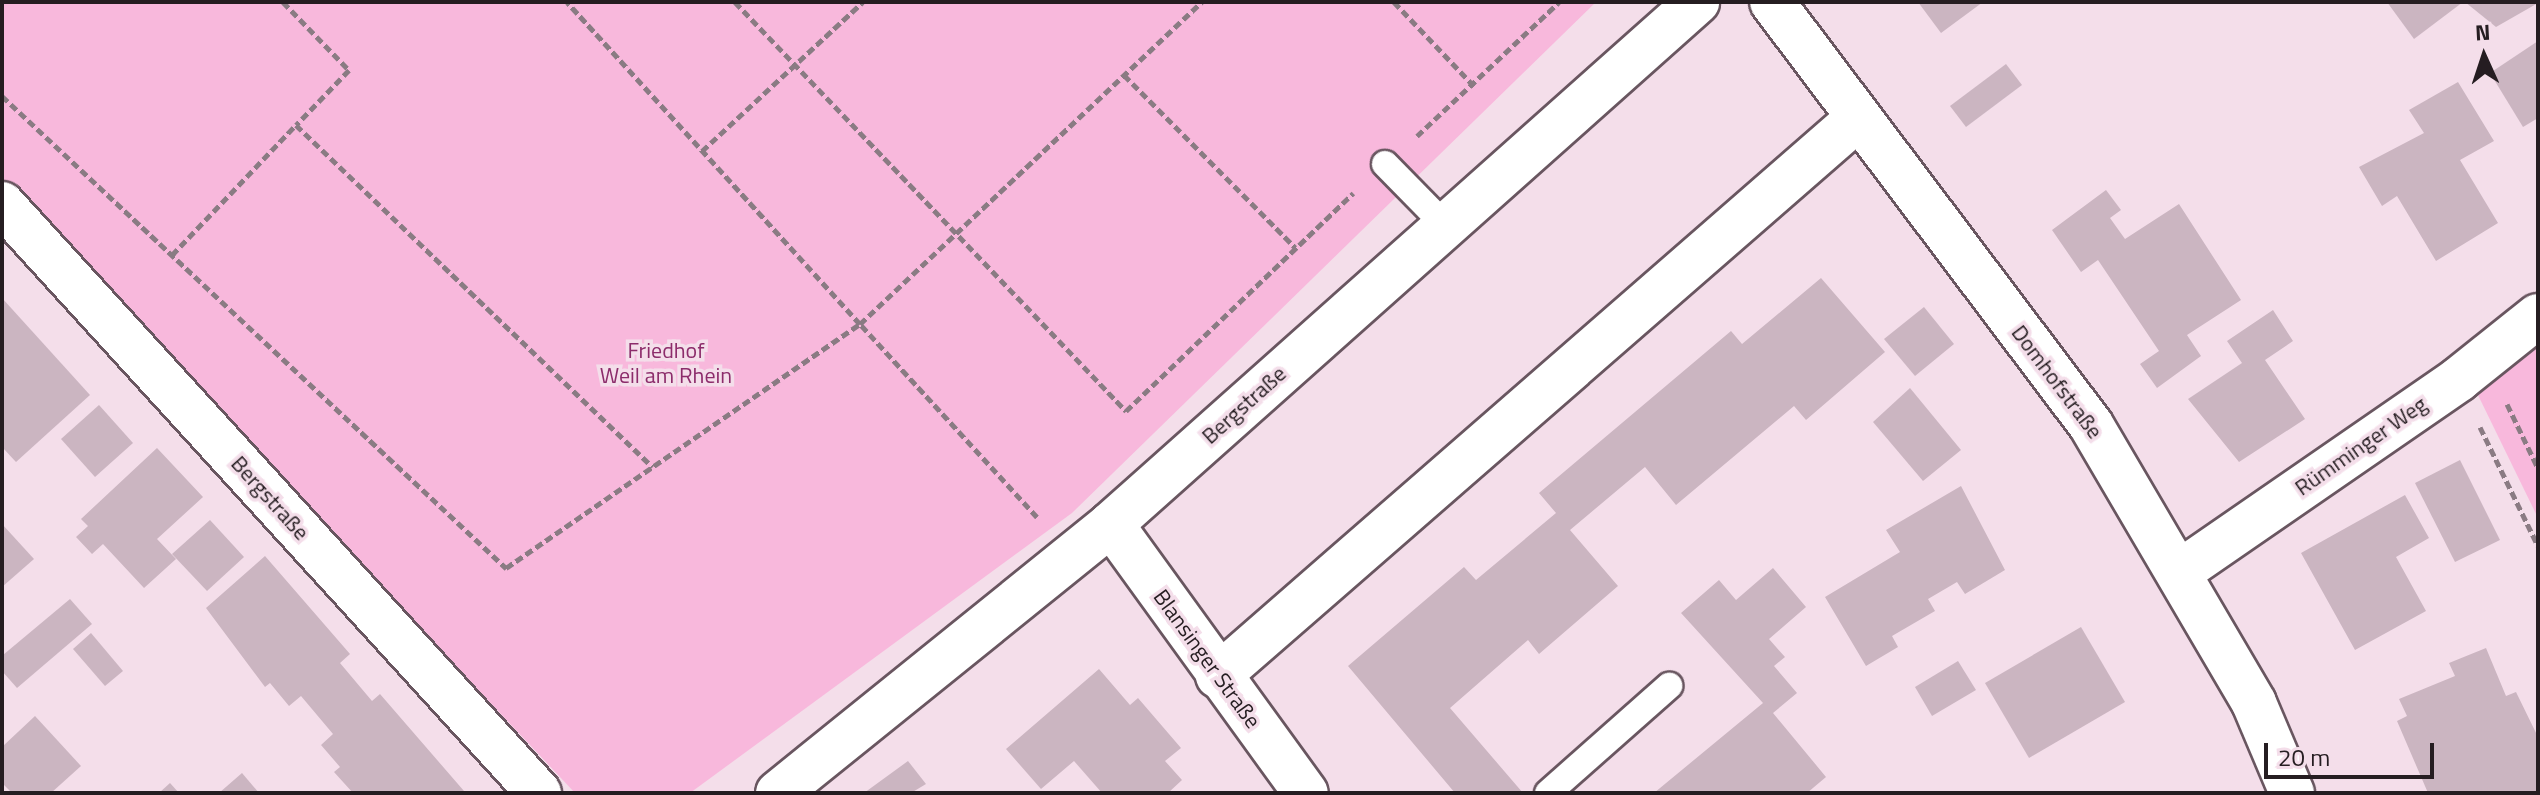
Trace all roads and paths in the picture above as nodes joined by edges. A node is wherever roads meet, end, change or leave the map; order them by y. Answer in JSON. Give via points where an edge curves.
{"nodes":[{"id":1,"x":283,"y":2,"type":"edge"},
{"id":2,"x":567,"y":2,"type":"edge"},
{"id":3,"x":735,"y":2,"type":"edge"},
{"id":4,"x":863,"y":2,"type":"edge"},
{"id":5,"x":1202,"y":2,"type":"edge"},
{"id":6,"x":1394,"y":2,"type":"edge"},
{"id":7,"x":1559,"y":2,"type":"edge"},
{"id":8,"x":1697,"y":2,"type":"edge"},
{"id":9,"x":1772,"y":2,"type":"edge"},
{"id":10,"x":792,"y":67,"type":"junction"},
{"id":11,"x":1124,"y":75,"type":"junction"},
{"id":12,"x":1474,"y":86,"type":"junction"},
{"id":13,"x":2,"y":96,"type":"edge"},
{"id":14,"x":1856,"y":120,"type":"junction"},
{"id":15,"x":296,"y":125,"type":"junction"},
{"id":16,"x":702,"y":151,"type":"junction"},
{"id":17,"x":1385,"y":164,"type":"junction"},
{"id":18,"x":2,"y":204,"type":"edge"},
{"id":19,"x":1446,"y":226,"type":"junction"},
{"id":20,"x":958,"y":233,"type":"junction"},
{"id":21,"x":1295,"y":247,"type":"junction"},
{"id":22,"x":172,"y":255,"type":"junction"},
{"id":23,"x":2538,"y":316,"type":"edge"},
{"id":24,"x":860,"y":324,"type":"junction"},
{"id":25,"x":2463,"y":390,"type":"junction"},
{"id":26,"x":653,"y":467,"type":"junction"},
{"id":27,"x":2538,"y":468,"type":"edge"},
{"id":28,"x":1111,"y":524,"type":"junction"},
{"id":29,"x":2538,"y":546,"type":"edge"},
{"id":30,"x":1072,"y":557,"type":"junction"},
{"id":31,"x":2181,"y":571,"type":"junction"},
{"id":32,"x":1218,"y":676,"type":"junction"},
{"id":33,"x":1669,"y":686,"type":"dead end"},
{"id":34,"x":539,"y":793,"type":"edge"},
{"id":35,"x":778,"y":793,"type":"edge"},
{"id":36,"x":1306,"y":793,"type":"edge"},
{"id":37,"x":1548,"y":793,"type":"edge"},
{"id":38,"x":2292,"y":793,"type":"edge"}],
"edges":[{"from":1,"to":15,"type":"path","via":[[349,70]]},
{"from":2,"to":16,"type":"path"},
{"from":3,"to":10,"type":"path"},
{"from":4,"to":10,"type":"path"},
{"from":5,"to":11,"type":"path"},
{"from":6,"to":12,"type":"path"},
{"from":7,"to":12,"type":"path"},
{"from":8,"to":19,"type":"street","name":"Bergstraße"},
{"from":9,"to":14,"type":"street","name":"Domhofstraße"},
{"from":10,"to":16,"type":"path"},
{"from":10,"to":20,"type":"path"},
{"from":11,"to":20,"type":"path"},
{"from":11,"to":21,"type":"path"},
{"from":12,"to":17,"type":"path"},
{"from":13,"to":22,"type":"path"},
{"from":14,"to":31,"type":"street","name":"Domhofstraße","via":[[2091,425]]},
{"from":14,"to":32,"type":"street"},
{"from":15,"to":22,"type":"path"},
{"from":15,"to":26,"type":"path"},
{"from":16,"to":24,"type":"path"},
{"from":17,"to":19,"type":"lane"},
{"from":17,"to":21,"type":"path"},
{"from":18,"to":34,"type":"street","name":"Bergstraße"},
{"from":19,"to":28,"type":"street","name":"Bergstraße"},
{"from":20,"to":21,"type":"path","via":[[1126,411]]},
{"from":20,"to":24,"type":"path"},
{"from":22,"to":26,"type":"path","via":[[506,568]]},
{"from":23,"to":25,"type":"street","name":"Rümminger Weg"},
{"from":24,"to":26,"type":"path"},
{"from":24,"to":30,"type":"path"},
{"from":25,"to":27,"type":"path","via":[[2507,403]]},
{"from":25,"to":29,"type":"path"},
{"from":25,"to":31,"type":"street","name":"Rümminger Weg"},
{"from":28,"to":30,"type":"street","name":"Bergstraße"},
{"from":28,"to":32,"type":"street","name":"Blansinger Straße"},
{"from":30,"to":35,"type":"street","name":"Bergstraße"},
{"from":31,"to":38,"type":"street","name":"Domhofstraße","via":[[2254,703]]},
{"from":32,"to":36,"type":"street","name":"Blansinger Straße"},
{"from":33,"to":37,"type":"lane"}]}
